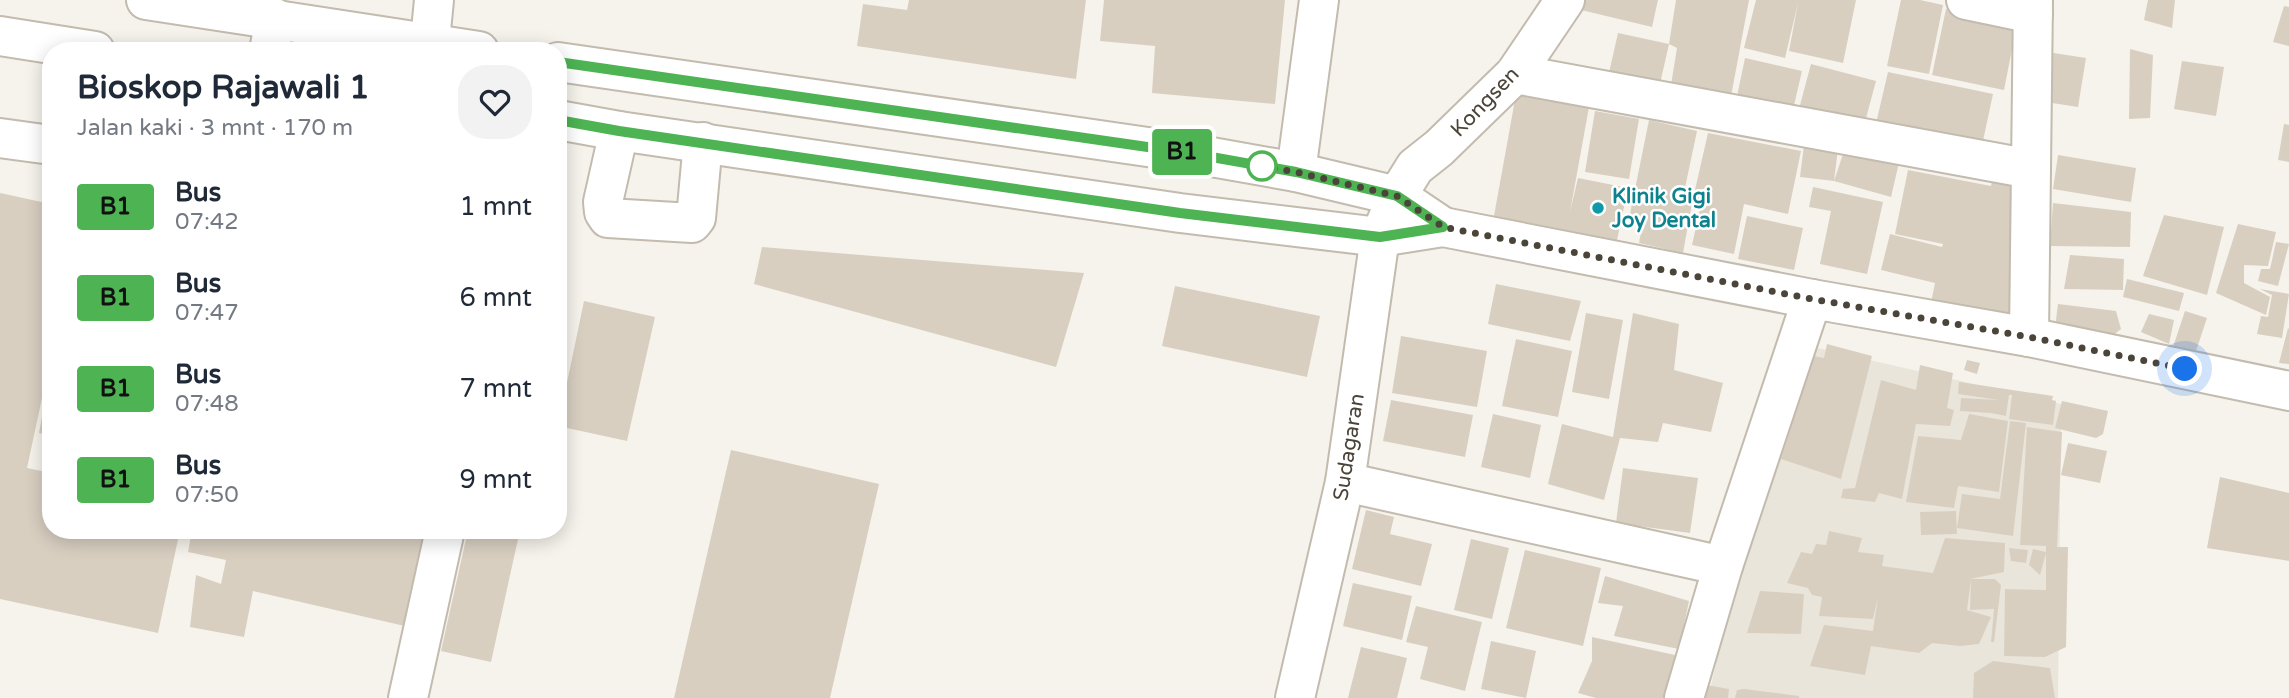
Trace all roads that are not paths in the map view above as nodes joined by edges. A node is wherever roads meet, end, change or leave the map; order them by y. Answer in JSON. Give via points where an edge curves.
{"nodes":[{"id":1,"x":146,"y":0,"type":"edge"},
{"id":2,"x":434,"y":0,"type":"edge"},
{"id":3,"x":1319,"y":0,"type":"edge"},
{"id":4,"x":1565,"y":0,"type":"edge"},
{"id":5,"x":1966,"y":0,"type":"edge"},
{"id":6,"x":2033,"y":7,"type":"edge"},
{"id":7,"x":272,"y":34,"type":"edge"},
{"id":8,"x":0,"y":36,"type":"edge"},
{"id":9,"x":369,"y":42,"type":"edge"},
{"id":10,"x":430,"y":42,"type":"edge"},
{"id":11,"x":42,"y":43,"type":"edge"},
{"id":12,"x":567,"y":63,"type":"edge"},
{"id":13,"x":1515,"y":74,"type":"junction"},
{"id":14,"x":951,"y":120,"type":"junction"},
{"id":15,"x":567,"y":122,"type":"edge"},
{"id":16,"x":619,"y":131,"type":"junction"},
{"id":17,"x":0,"y":138,"type":"edge"},
{"id":18,"x":703,"y":142,"type":"junction"},
{"id":19,"x":42,"y":144,"type":"edge"},
{"id":20,"x":2031,"y":169,"type":"junction"},
{"id":21,"x":1296,"y":172,"type":"junction"},
{"id":22,"x":939,"y":177,"type":"junction"},
{"id":23,"x":1397,"y":196,"type":"junction"},
{"id":24,"x":1443,"y":227,"type":"junction"},
{"id":25,"x":1380,"y":237,"type":"junction"},
{"id":26,"x":1812,"y":299,"type":"junction"},
{"id":27,"x":2029,"y":337,"type":"junction"},
{"id":28,"x":2289,"y":391,"type":"edge"},
{"id":29,"x":1345,"y":482,"type":"junction"},
{"id":30,"x":443,"y":539,"type":"edge"},
{"id":31,"x":1723,"y":566,"type":"junction"},
{"id":32,"x":408,"y":698,"type":"edge"},
{"id":33,"x":1295,"y":698,"type":"edge"},
{"id":34,"x":1684,"y":698,"type":"edge"}],
"edges":[{"from":1,"to":7,"type":"street"},
{"from":2,"to":10,"type":"street"},
{"from":3,"to":21,"type":"street"},
{"from":4,"to":13,"type":"street","name":"Kongsen"},
{"from":5,"to":6,"type":"street"},
{"from":6,"to":20,"type":"street"},
{"from":7,"to":9,"type":"street"},
{"from":8,"to":11,"type":"street"},
{"from":12,"to":14,"type":"street"},
{"from":13,"to":20,"type":"street"},
{"from":13,"to":23,"type":"street","name":"Kongsen","via":[[1415,167]]},
{"from":14,"to":21,"type":"street"},
{"from":14,"to":22,"type":"street"},
{"from":15,"to":16,"type":"street"},
{"from":16,"to":18,"type":"street"},
{"from":16,"to":18,"type":"street","via":[[603,202],[608,218],[692,223]]},
{"from":17,"to":19,"type":"street"},
{"from":18,"to":22,"type":"street"},
{"from":20,"to":27,"type":"street"},
{"from":21,"to":23,"type":"street"},
{"from":22,"to":25,"type":"street"},
{"from":23,"to":24,"type":"street"},
{"from":23,"to":25,"type":"street","name":"Sudagaran"},
{"from":24,"to":25,"type":"street"},
{"from":24,"to":26,"type":"street"},
{"from":25,"to":29,"type":"street","name":"Sudagaran"},
{"from":26,"to":27,"type":"street"},
{"from":26,"to":31,"type":"street"},
{"from":27,"to":28,"type":"street"},
{"from":29,"to":31,"type":"street"},
{"from":29,"to":33,"type":"street","name":"Sudagaran"},
{"from":30,"to":32,"type":"street"},
{"from":31,"to":34,"type":"street"}]}
